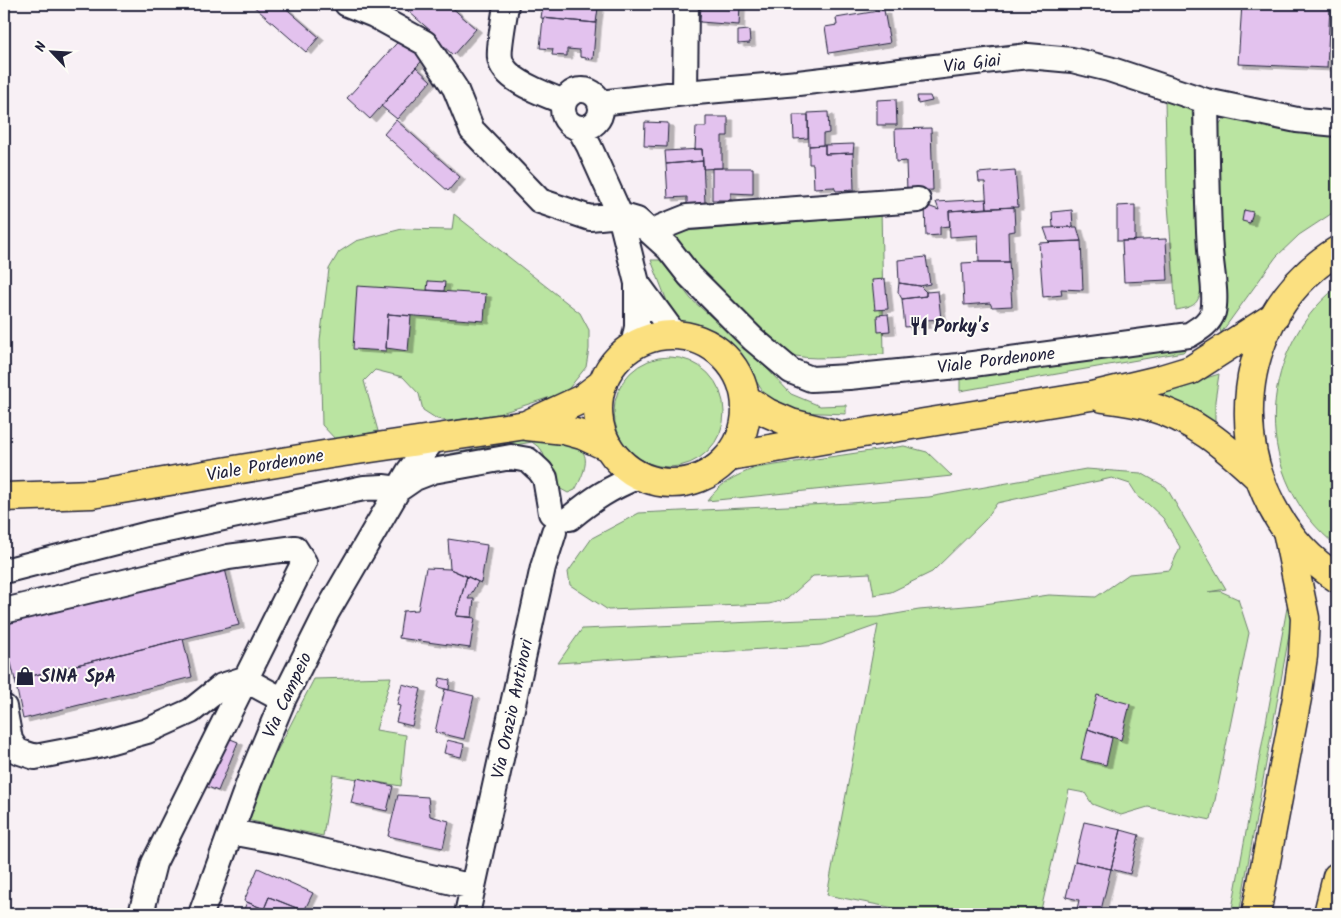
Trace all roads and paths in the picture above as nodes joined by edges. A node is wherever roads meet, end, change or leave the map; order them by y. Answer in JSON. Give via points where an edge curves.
{"nodes":[{"id":1,"x":348,"y":4,"type":"edge"},
{"id":2,"x":506,"y":4,"type":"edge"},
{"id":3,"x":686,"y":4,"type":"edge"},
{"id":4,"x":685,"y":93,"type":"junction"},
{"id":5,"x":1206,"y":101,"type":"junction"},
{"id":6,"x":564,"y":102,"type":"junction"},
{"id":7,"x":600,"y":103,"type":"junction"},
{"id":8,"x":1337,"y":124,"type":"edge"},
{"id":9,"x":579,"y":128,"type":"junction"},
{"id":10,"x":918,"y":200,"type":"dead end"},
{"id":11,"x":620,"y":215,"type":"junction"},
{"id":12,"x":654,"y":235,"type":"junction"},
{"id":13,"x":1337,"y":251,"type":"edge"},
{"id":14,"x":637,"y":283,"type":"junction"},
{"id":15,"x":1275,"y":316,"type":"junction"},
{"id":16,"x":675,"y":335,"type":"junction"},
{"id":17,"x":634,"y":346,"type":"junction"},
{"id":18,"x":603,"y":383,"type":"junction"},
{"id":19,"x":1091,"y":396,"type":"junction"},
{"id":20,"x":746,"y":399,"type":"junction"},
{"id":21,"x":526,"y":425,"type":"junction"},
{"id":22,"x":844,"y":436,"type":"junction"},
{"id":23,"x":433,"y":440,"type":"junction"},
{"id":24,"x":393,"y":446,"type":"junction"},
{"id":25,"x":608,"y":447,"type":"junction"},
{"id":26,"x":730,"y":456,"type":"junction"},
{"id":27,"x":639,"y":476,"type":"junction"},
{"id":28,"x":1259,"y":478,"type":"junction"},
{"id":29,"x":404,"y":480,"type":"junction"},
{"id":30,"x":4,"y":497,"type":"edge"},
{"id":31,"x":558,"y":521,"type":"junction"},
{"id":32,"x":1287,"y":531,"type":"junction"},
{"id":33,"x":4,"y":571,"type":"edge"},
{"id":34,"x":1337,"y":578,"type":"edge"},
{"id":35,"x":4,"y":611,"type":"edge"},
{"id":36,"x":244,"y":679,"type":"junction"},
{"id":37,"x":283,"y":700,"type":"junction"},
{"id":38,"x":4,"y":707,"type":"edge"},
{"id":39,"x":231,"y":832,"type":"junction"},
{"id":40,"x":1337,"y":877,"type":"edge"},
{"id":41,"x":473,"y":887,"type":"junction"},
{"id":42,"x":141,"y":914,"type":"edge"},
{"id":43,"x":201,"y":914,"type":"edge"},
{"id":44,"x":467,"y":914,"type":"edge"},
{"id":45,"x":1256,"y":914,"type":"edge"},
{"id":46,"x":1328,"y":914,"type":"edge"}],
"edges":[{"from":1,"to":11,"type":"street","via":[[425,43],[455,88],[472,130],[540,201],[590,218]]},
{"from":2,"to":6,"type":"street","via":[[499,57],[504,70],[520,82]]},
{"from":3,"to":4,"type":"street"},
{"from":4,"to":5,"type":"street","name":"Via Giai","via":[[798,84],[1028,56],[1072,60],[1109,69]]},
{"from":4,"to":7,"type":"street","name":"Via Giai"},
{"from":5,"to":8,"type":"street","name":"Via Giai","via":[[1297,120]]},
{"from":5,"to":12,"type":"street","name":"Viale Pordenone","via":[[1213,312],[1204,327],[1189,335],[958,366],[811,379],[791,371],[753,339]]},
{"from":6,"to":7,"type":"street","via":[[579,90],[592,93]]},
{"from":6,"to":9,"type":"street","via":[[565,119]]},
{"from":7,"to":9,"type":"street","via":[[597,122]]},
{"from":9,"to":11,"type":"street"},
{"from":10,"to":12,"type":"street","via":[[687,217],[662,227]]},
{"from":11,"to":12,"type":"street","name":"Viale Pordenone","via":[[637,220]]},
{"from":11,"to":14,"type":"street"},
{"from":13,"to":15,"type":"main road","via":[[1302,280]]},
{"from":14,"to":16,"type":"street"},
{"from":14,"to":17,"type":"street"},
{"from":15,"to":19,"type":"main road","via":[[1191,370]]},
{"from":15,"to":28,"type":"main road","via":[[1258,355],[1249,396],[1250,436]]},
{"from":16,"to":17,"type":"main road","name":"Viale Pordenone","via":[[652,338]]},
{"from":16,"to":20,"type":"main road","name":"Viale Pordenone","via":[[699,340],[722,354],[739,376]]},
{"from":17,"to":18,"type":"main road","name":"Viale Pordenone","via":[[617,360]]},
{"from":18,"to":21,"type":"main road","name":"Viale Pordenone","via":[[564,409]]},
{"from":18,"to":25,"type":"main road","name":"Viale Pordenone","via":[[599,417]]},
{"from":19,"to":22,"type":"main road"},
{"from":19,"to":28,"type":"main road","via":[[1148,406],[1193,424],[1223,445]]},
{"from":20,"to":22,"type":"main road","via":[[790,423]]},
{"from":20,"to":26,"type":"main road","name":"Viale Pordenone","via":[[743,430]]},
{"from":21,"to":23,"type":"main road","name":"Viale Pordenone"},
{"from":21,"to":25,"type":"main road","name":"Viale Pordenone","via":[[564,430]]},
{"from":22,"to":26,"type":"main road"},
{"from":23,"to":24,"type":"main road","name":"Viale Pordenone"},
{"from":23,"to":29,"type":"street","name":"Via Campeio"},
{"from":24,"to":29,"type":"street","via":[[409,459]]},
{"from":24,"to":30,"type":"main road","name":"Viale Pordenone","via":[[92,494]]},
{"from":25,"to":27,"type":"main road","name":"Viale Pordenone","via":[[621,463]]},
{"from":26,"to":27,"type":"main road","name":"Viale Pordenone","via":[[711,472],[686,482],[673,484]]},
{"from":27,"to":31,"type":"street","via":[[617,485]]},
{"from":28,"to":32,"type":"main road"},
{"from":29,"to":31,"type":"street","name":"Via Campeio","via":[[433,471],[520,457],[528,460],[545,478]]},
{"from":29,"to":33,"type":"street","via":[[383,487],[364,488],[148,534]]},
{"from":29,"to":37,"type":"street","name":"Via Campeio","via":[[327,612]]},
{"from":31,"to":41,"type":"street","name":"Via Orazio Antinori","via":[[543,567]]},
{"from":32,"to":34,"type":"main road","via":[[1314,560]]},
{"from":32,"to":45,"type":"main road","via":[[1305,618],[1303,656]]},
{"from":35,"to":36,"type":"street","via":[[228,557],[295,548],[304,562]]},
{"from":36,"to":37,"type":"street"},
{"from":36,"to":38,"type":"street","via":[[222,686],[191,711],[147,730],[35,757],[17,751],[10,740]]},
{"from":36,"to":42,"type":"street","via":[[154,863]]},
{"from":37,"to":39,"type":"street","name":"Via Campeio"},
{"from":39,"to":41,"type":"street"},
{"from":39,"to":43,"type":"street","name":"Via Campeio"},
{"from":40,"to":46,"type":"main road"},
{"from":41,"to":44,"type":"street","name":"Via Orazio Antinori"}]}
